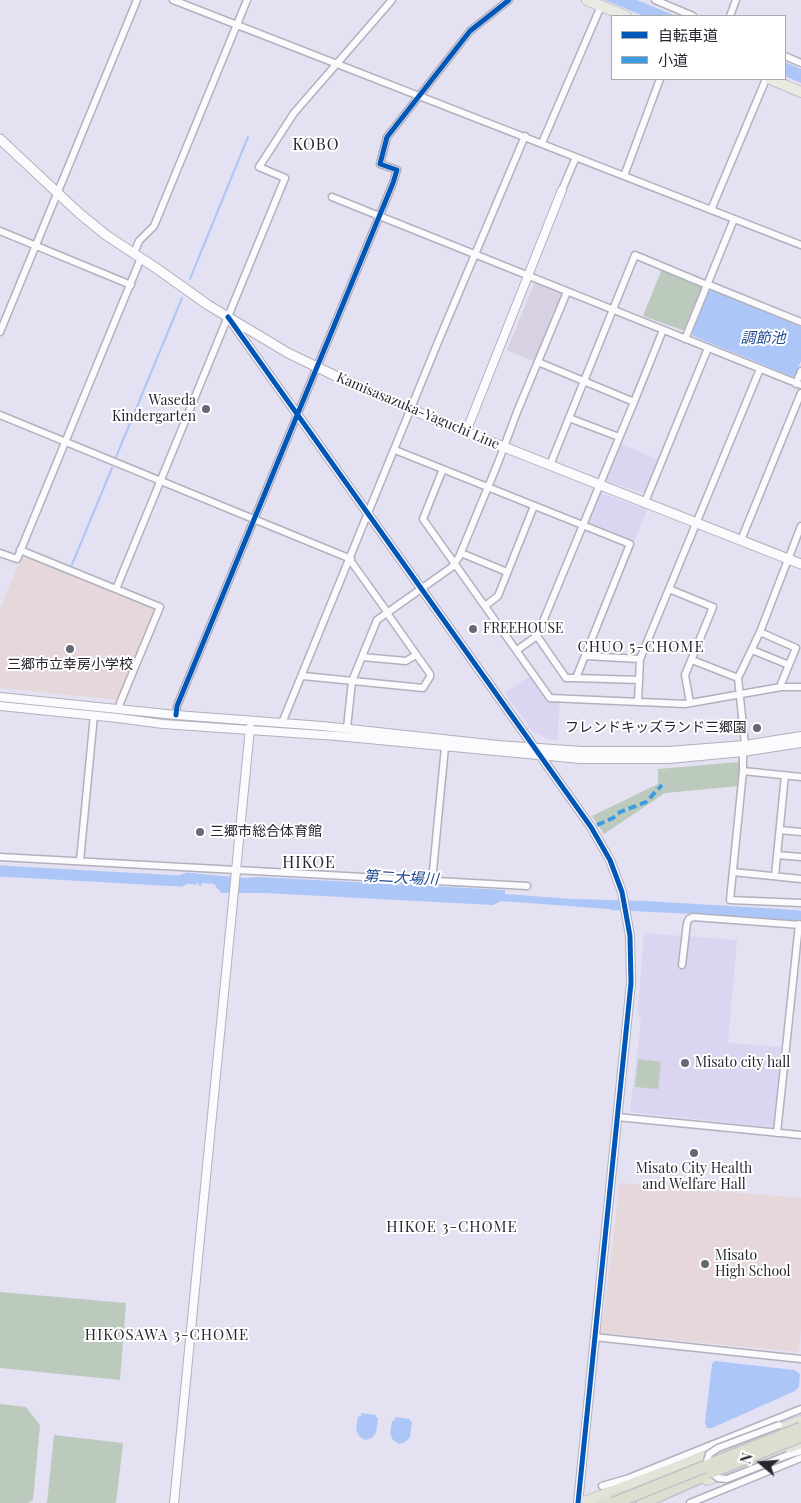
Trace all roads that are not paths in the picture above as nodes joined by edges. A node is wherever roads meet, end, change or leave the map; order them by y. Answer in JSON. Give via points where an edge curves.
{"nodes":[{"id":1,"x":137,"y":0,"type":"edge"},
{"id":2,"x":173,"y":0,"type":"edge"},
{"id":3,"x":247,"y":0,"type":"edge"},
{"id":4,"x":392,"y":0,"type":"edge"},
{"id":5,"x":509,"y":0,"type":"edge"},
{"id":6,"x":588,"y":0,"type":"edge"},
{"id":7,"x":655,"y":0,"type":"edge"},
{"id":8,"x":736,"y":0,"type":"edge"},
{"id":9,"x":601,"y":6,"type":"junction"},
{"id":10,"x":624,"y":15,"type":"edge"},
{"id":11,"x":691,"y":15,"type":"edge"},
{"id":12,"x":730,"y":15,"type":"edge"},
{"id":13,"x":237,"y":25,"type":"junction"},
{"id":14,"x":786,"y":56,"type":"edge"},
{"id":15,"x":336,"y":63,"type":"junction"},
{"id":16,"x":801,"y":63,"type":"edge"},
{"id":17,"x":660,"y":80,"type":"edge"},
{"id":18,"x":766,"y":80,"type":"edge"},
{"id":19,"x":772,"y":80,"type":"edge"},
{"id":20,"x":801,"y":92,"type":"edge"},
{"id":21,"x":419,"y":96,"type":"junction"},
{"id":22,"x":525,"y":136,"type":"junction"},
{"id":23,"x":0,"y":139,"type":"edge"},
{"id":24,"x":542,"y":143,"type":"junction"},
{"id":25,"x":576,"y":157,"type":"junction"},
{"id":26,"x":624,"y":176,"type":"junction"},
{"id":27,"x":562,"y":190,"type":"joint"},
{"id":28,"x":58,"y":194,"type":"junction"},
{"id":29,"x":332,"y":197,"type":"dead end"},
{"id":30,"x":711,"y":210,"type":"junction"},
{"id":31,"x":379,"y":217,"type":"junction"},
{"id":32,"x":734,"y":219,"type":"junction"},
{"id":33,"x":0,"y":231,"type":"edge"},
{"id":34,"x":801,"y":244,"type":"edge"},
{"id":35,"x":36,"y":246,"type":"junction"},
{"id":36,"x":137,"y":256,"type":"junction"},
{"id":37,"x":475,"y":256,"type":"junction"},
{"id":38,"x":528,"y":276,"type":"junction"},
{"id":39,"x":707,"y":284,"type":"junction"},
{"id":40,"x":131,"y":285,"type":"junction"},
{"id":41,"x":567,"y":292,"type":"junction"},
{"id":42,"x":613,"y":310,"type":"junction"},
{"id":43,"x":228,"y":317,"type":"junction"},
{"id":44,"x":801,"y":322,"type":"edge"},
{"id":45,"x":663,"y":330,"type":"junction"},
{"id":46,"x":0,"y":332,"type":"edge"},
{"id":47,"x":685,"y":339,"type":"junction"},
{"id":48,"x":708,"y":348,"type":"junction"},
{"id":49,"x":538,"y":362,"type":"junction"},
{"id":50,"x":317,"y":367,"type":"junction"},
{"id":51,"x":760,"y":369,"type":"junction"},
{"id":52,"x":801,"y":371,"type":"edge"},
{"id":53,"x":584,"y":382,"type":"junction"},
{"id":54,"x":798,"y":385,"type":"edge"},
{"id":55,"x":801,"y":393,"type":"edge"},
{"id":56,"x":634,"y":402,"type":"junction"},
{"id":57,"x":412,"y":409,"type":"junction"},
{"id":58,"x":298,"y":414,"type":"junction"},
{"id":59,"x":0,"y":415,"type":"edge"},
{"id":60,"x":569,"y":418,"type":"junction"},
{"id":61,"x":466,"y":432,"type":"junction"},
{"id":62,"x":620,"y":437,"type":"junction"},
{"id":63,"x":65,"y":442,"type":"junction"},
{"id":64,"x":504,"y":447,"type":"junction"},
{"id":65,"x":395,"y":450,"type":"junction"},
{"id":66,"x":550,"y":466,"type":"junction"},
{"id":67,"x":443,"y":469,"type":"junction"},
{"id":68,"x":160,"y":481,"type":"junction"},
{"id":69,"x":600,"y":486,"type":"junction"},
{"id":70,"x":488,"y":487,"type":"junction"},
{"id":71,"x":645,"y":502,"type":"junction"},
{"id":72,"x":534,"y":506,"type":"junction"},
{"id":73,"x":369,"y":514,"type":"junction"},
{"id":74,"x":255,"y":520,"type":"junction"},
{"id":75,"x":696,"y":522,"type":"junction"},
{"id":76,"x":582,"y":525,"type":"junction"},
{"id":77,"x":801,"y":526,"type":"edge"},
{"id":78,"x":741,"y":540,"type":"junction"},
{"id":79,"x":20,"y":550,"type":"junction"},
{"id":80,"x":0,"y":552,"type":"edge"},
{"id":81,"x":460,"y":553,"type":"junction"},
{"id":82,"x":788,"y":559,"type":"junction"},
{"id":83,"x":350,"y":560,"type":"junction"},
{"id":84,"x":455,"y":564,"type":"junction"},
{"id":85,"x":801,"y":564,"type":"edge"},
{"id":86,"x":507,"y":572,"type":"junction"},
{"id":87,"x":422,"y":588,"type":"junction"},
{"id":88,"x":669,"y":588,"type":"junction"},
{"id":89,"x":116,"y":589,"type":"junction"},
{"id":90,"x":485,"y":606,"type":"junction"},
{"id":91,"x":388,"y":613,"type":"junction"},
{"id":92,"x":760,"y":632,"type":"junction"},
{"id":93,"x":537,"y":636,"type":"junction"},
{"id":94,"x":517,"y":650,"type":"junction"},
{"id":95,"x":752,"y":650,"type":"junction"},
{"id":96,"x":798,"y":650,"type":"edge"},
{"id":97,"x":416,"y":655,"type":"junction"},
{"id":98,"x":585,"y":656,"type":"junction"},
{"id":99,"x":362,"y":657,"type":"junction"},
{"id":100,"x":640,"y":659,"type":"junction"},
{"id":101,"x":692,"y":660,"type":"junction"},
{"id":102,"x":789,"y":665,"type":"junction"},
{"id":103,"x":303,"y":676,"type":"junction"},
{"id":104,"x":576,"y":678,"type":"junction"},
{"id":105,"x":738,"y":678,"type":"junction"},
{"id":106,"x":639,"y":680,"type":"junction"},
{"id":107,"x":352,"y":681,"type":"junction"},
{"id":108,"x":801,"y":687,"type":"edge"},
{"id":109,"x":781,"y":688,"type":"junction"},
{"id":110,"x":740,"y":695,"type":"junction"},
{"id":111,"x":0,"y":697,"type":"edge"},
{"id":112,"x":638,"y":702,"type":"junction"},
{"id":113,"x":690,"y":703,"type":"junction"},
{"id":114,"x":0,"y":706,"type":"edge"},
{"id":115,"x":119,"y":709,"type":"junction"},
{"id":116,"x":94,"y":715,"type":"junction"},
{"id":117,"x":176,"y":715,"type":"junction"},
{"id":118,"x":250,"y":721,"type":"junction"},
{"id":119,"x":282,"y":723,"type":"junction"},
{"id":120,"x":347,"y":728,"type":"junction"},
{"id":121,"x":250,"y":731,"type":"junction"},
{"id":122,"x":801,"y":736,"type":"edge"},
{"id":123,"x":801,"y":743,"type":"edge"},
{"id":124,"x":446,"y":747,"type":"junction"},
{"id":125,"x":534,"y":748,"type":"junction"},
{"id":126,"x":744,"y":748,"type":"junction"},
{"id":127,"x":542,"y":757,"type":"junction"},
{"id":128,"x":743,"y":771,"type":"junction"},
{"id":129,"x":785,"y":775,"type":"junction"},
{"id":130,"x":801,"y":777,"type":"edge"},
{"id":131,"x":780,"y":830,"type":"junction"},
{"id":132,"x":801,"y":832,"type":"edge"},
{"id":133,"x":777,"y":855,"type":"junction"},
{"id":134,"x":0,"y":857,"type":"edge"},
{"id":135,"x":801,"y":857,"type":"edge"},
{"id":136,"x":80,"y":861,"type":"junction"},
{"id":137,"x":733,"y":872,"type":"junction"},
{"id":138,"x":236,"y":873,"type":"junction"},
{"id":139,"x":775,"y":876,"type":"junction"},
{"id":140,"x":801,"y":878,"type":"edge"},
{"id":141,"x":432,"y":881,"type":"junction"},
{"id":142,"x":527,"y":886,"type":"dead end"},
{"id":143,"x":801,"y":903,"type":"edge"},
{"id":144,"x":800,"y":924,"type":"edge"},
{"id":145,"x":682,"y":965,"type":"dead end"},
{"id":146,"x":617,"y":1116,"type":"junction"},
{"id":147,"x":777,"y":1133,"type":"junction"},
{"id":148,"x":801,"y":1135,"type":"edge"},
{"id":149,"x":594,"y":1337,"type":"junction"},
{"id":150,"x":801,"y":1359,"type":"edge"},
{"id":151,"x":801,"y":1409,"type":"edge"},
{"id":152,"x":792,"y":1412,"type":"junction"},
{"id":153,"x":801,"y":1421,"type":"edge"},
{"id":154,"x":801,"y":1428,"type":"edge"},
{"id":155,"x":801,"y":1436,"type":"edge"},
{"id":156,"x":801,"y":1443,"type":"edge"},
{"id":157,"x":801,"y":1451,"type":"edge"},
{"id":158,"x":801,"y":1458,"type":"edge"},
{"id":159,"x":629,"y":1478,"type":"junction"},
{"id":160,"x":669,"y":1480,"type":"junction"},
{"id":161,"x":602,"y":1486,"type":"dead end"},
{"id":162,"x":614,"y":1497,"type":"edge"},
{"id":163,"x":174,"y":1503,"type":"edge"},
{"id":164,"x":580,"y":1503,"type":"edge"},
{"id":165,"x":603,"y":1503,"type":"edge"},
{"id":166,"x":642,"y":1503,"type":"edge"},
{"id":167,"x":651,"y":1503,"type":"edge"},
{"id":168,"x":690,"y":1503,"type":"edge"}],
"edges":[{"from":1,"to":28,"type":"street"},
{"from":2,"to":13,"type":"street"},
{"from":3,"to":13,"type":"street"},
{"from":4,"to":15,"type":"street"},
{"from":5,"to":21,"type":"street","via":[[470,31]]},
{"from":6,"to":9,"type":"main road"},
{"from":7,"to":11,"type":"street"},
{"from":8,"to":12,"type":"street"},
{"from":9,"to":10,"type":"main road"},
{"from":9,"to":24,"type":"street"},
{"from":13,"to":15,"type":"street"},
{"from":13,"to":36,"type":"street","via":[[154,226],[139,241]]},
{"from":14,"to":16,"type":"street"},
{"from":15,"to":21,"type":"street"},
{"from":15,"to":43,"type":"street","via":[[286,122],[259,167],[285,178]]},
{"from":17,"to":26,"type":"street"},
{"from":18,"to":30,"type":"street"},
{"from":19,"to":20,"type":"main road"},
{"from":21,"to":22,"type":"street"},
{"from":21,"to":31,"type":"street","via":[[385,143],[380,164],[397,170]]},
{"from":22,"to":24,"type":"street"},
{"from":22,"to":37,"type":"street"},
{"from":23,"to":28,"type":"main road","name":"Kamisasazuka-Yaguchi Line"},
{"from":24,"to":25,"type":"street"},
{"from":25,"to":26,"type":"street"},
{"from":25,"to":27,"type":"street"},
{"from":26,"to":30,"type":"street"},
{"from":27,"to":38,"type":"street"},
{"from":28,"to":35,"type":"street"},
{"from":28,"to":36,"type":"main road","name":"Kamisasazuka-Yaguchi Line","via":[[106,235]]},
{"from":29,"to":31,"type":"street"},
{"from":30,"to":32,"type":"street"},
{"from":31,"to":37,"type":"street"},
{"from":31,"to":50,"type":"street"},
{"from":32,"to":34,"type":"street"},
{"from":32,"to":39,"type":"street"},
{"from":33,"to":35,"type":"street"},
{"from":35,"to":40,"type":"street"},
{"from":35,"to":46,"type":"street"},
{"from":36,"to":40,"type":"street"},
{"from":36,"to":43,"type":"main road","name":"Kamisasazuka-Yaguchi Line"},
{"from":37,"to":38,"type":"street"},
{"from":37,"to":57,"type":"street"},
{"from":38,"to":41,"type":"street"},
{"from":38,"to":61,"type":"street"},
{"from":39,"to":42,"type":"street","via":[[635,255]]},
{"from":39,"to":44,"type":"street"},
{"from":39,"to":47,"type":"street"},
{"from":40,"to":63,"type":"street"},
{"from":41,"to":42,"type":"street"},
{"from":41,"to":49,"type":"street"},
{"from":42,"to":45,"type":"street"},
{"from":42,"to":53,"type":"street"},
{"from":43,"to":50,"type":"main road","name":"Kamisasazuka-Yaguchi Line"},
{"from":43,"to":58,"type":"street"},
{"from":43,"to":68,"type":"street"},
{"from":45,"to":47,"type":"street"},
{"from":45,"to":56,"type":"street"},
{"from":47,"to":48,"type":"street"},
{"from":48,"to":51,"type":"street"},
{"from":48,"to":71,"type":"street"},
{"from":49,"to":53,"type":"street"},
{"from":49,"to":64,"type":"street"},
{"from":50,"to":57,"type":"main road","name":"Kamisasazuka-Yaguchi Line"},
{"from":50,"to":58,"type":"street"},
{"from":51,"to":54,"type":"street"},
{"from":51,"to":75,"type":"street"},
{"from":52,"to":54,"type":"street"},
{"from":53,"to":56,"type":"street"},
{"from":53,"to":60,"type":"street"},
{"from":55,"to":78,"type":"street"},
{"from":56,"to":62,"type":"street"},
{"from":57,"to":61,"type":"main road","name":"Kamisasazuka-Yaguchi Line"},
{"from":57,"to":65,"type":"street"},
{"from":58,"to":73,"type":"street"},
{"from":58,"to":74,"type":"street"},
{"from":59,"to":63,"type":"street"},
{"from":60,"to":62,"type":"street"},
{"from":60,"to":66,"type":"street"},
{"from":61,"to":64,"type":"main road","name":"Kamisasazuka-Yaguchi Line"},
{"from":62,"to":69,"type":"street"},
{"from":63,"to":68,"type":"street"},
{"from":63,"to":79,"type":"street"},
{"from":64,"to":66,"type":"main road","name":"Kamisasazuka-Yaguchi Line"},
{"from":64,"to":70,"type":"street"},
{"from":65,"to":67,"type":"street"},
{"from":65,"to":73,"type":"street"},
{"from":66,"to":69,"type":"main road","name":"Kamisasazuka-Yaguchi Line"},
{"from":67,"to":70,"type":"street"},
{"from":67,"to":84,"type":"street","via":[[423,518]]},
{"from":68,"to":74,"type":"street"},
{"from":68,"to":89,"type":"street"},
{"from":69,"to":71,"type":"main road","name":"Kamisasazuka-Yaguchi Line"},
{"from":69,"to":76,"type":"street"},
{"from":70,"to":72,"type":"street"},
{"from":70,"to":81,"type":"street"},
{"from":71,"to":75,"type":"main road","name":"Kamisasazuka-Yaguchi Line"},
{"from":72,"to":76,"type":"street"},
{"from":72,"to":86,"type":"street"},
{"from":73,"to":83,"type":"street"},
{"from":73,"to":87,"type":"street"},
{"from":74,"to":83,"type":"street"},
{"from":74,"to":117,"type":"street"},
{"from":75,"to":78,"type":"main road","name":"Kamisasazuka-Yaguchi Line"},
{"from":75,"to":88,"type":"street"},
{"from":76,"to":93,"type":"street"},
{"from":76,"to":98,"type":"street","via":[[630,544]]},
{"from":77,"to":82,"type":"street"},
{"from":78,"to":82,"type":"main road","name":"Kamisasazuka-Yaguchi Line"},
{"from":79,"to":80,"type":"street","via":[[16,559]]},
{"from":79,"to":89,"type":"street"},
{"from":81,"to":84,"type":"street"},
{"from":81,"to":86,"type":"street"},
{"from":82,"to":85,"type":"main road","name":"Kamisasazuka-Yaguchi Line"},
{"from":82,"to":92,"type":"street"},
{"from":83,"to":91,"type":"street"},
{"from":83,"to":103,"type":"street"},
{"from":84,"to":87,"type":"street"},
{"from":84,"to":90,"type":"street"},
{"from":86,"to":90,"type":"street","via":[[498,596]]},
{"from":87,"to":91,"type":"street"},
{"from":87,"to":125,"type":"street"},
{"from":88,"to":100,"type":"street"},
{"from":88,"to":101,"type":"street","via":[[713,607]]},
{"from":89,"to":115,"type":"street","via":[[160,607]]},
{"from":90,"to":94,"type":"street"},
{"from":91,"to":97,"type":"street"},
{"from":91,"to":99,"type":"street","via":[[378,620]]},
{"from":92,"to":95,"type":"street"},
{"from":92,"to":96,"type":"street"},
{"from":93,"to":94,"type":"street"},
{"from":93,"to":104,"type":"street","via":[[566,678]]},
{"from":94,"to":112,"type":"street","via":[[552,699]]},
{"from":95,"to":102,"type":"street"},
{"from":95,"to":105,"type":"street"},
{"from":96,"to":102,"type":"street"},
{"from":97,"to":99,"type":"street","via":[[406,662]]},
{"from":97,"to":107,"type":"street","via":[[430,674],[423,688]]},
{"from":98,"to":100,"type":"street"},
{"from":98,"to":104,"type":"street"},
{"from":99,"to":107,"type":"street"},
{"from":100,"to":106,"type":"street"},
{"from":101,"to":105,"type":"street"},
{"from":101,"to":113,"type":"street","via":[[685,675]]},
{"from":102,"to":109,"type":"street"},
{"from":103,"to":107,"type":"street"},
{"from":103,"to":119,"type":"street"},
{"from":104,"to":106,"type":"street"},
{"from":105,"to":110,"type":"street"},
{"from":106,"to":112,"type":"street"},
{"from":107,"to":120,"type":"street"},
{"from":108,"to":109,"type":"street"},
{"from":109,"to":110,"type":"street"},
{"from":110,"to":113,"type":"street"},
{"from":110,"to":126,"type":"street"},
{"from":111,"to":115,"type":"street"},
{"from":112,"to":113,"type":"street"},
{"from":114,"to":116,"type":"street"},
{"from":115,"to":117,"type":"street"},
{"from":116,"to":121,"type":"street"},
{"from":116,"to":136,"type":"street"},
{"from":117,"to":118,"type":"street"},
{"from":118,"to":119,"type":"street"},
{"from":118,"to":121,"type":"street"},
{"from":119,"to":120,"type":"street"},
{"from":120,"to":125,"type":"street"},
{"from":121,"to":124,"type":"street"},
{"from":121,"to":138,"type":"street"},
{"from":122,"to":126,"type":"street"},
{"from":123,"to":126,"type":"street"},
{"from":124,"to":127,"type":"street"},
{"from":124,"to":141,"type":"street"},
{"from":125,"to":126,"type":"street","via":[[610,752]]},
{"from":125,"to":127,"type":"street"},
{"from":126,"to":127,"type":"street","via":[[669,759]]},
{"from":126,"to":128,"type":"street"},
{"from":127,"to":146,"type":"street","via":[[610,860],[629,924],[631,983]]},
{"from":128,"to":129,"type":"street"},
{"from":128,"to":137,"type":"street"},
{"from":129,"to":130,"type":"street"},
{"from":129,"to":131,"type":"street"},
{"from":131,"to":132,"type":"street"},
{"from":131,"to":133,"type":"street"},
{"from":133,"to":135,"type":"street"},
{"from":133,"to":139,"type":"street"},
{"from":134,"to":136,"type":"street"},
{"from":136,"to":138,"type":"street"},
{"from":137,"to":139,"type":"street"},
{"from":137,"to":143,"type":"street","via":[[730,900]]},
{"from":138,"to":141,"type":"street"},
{"from":138,"to":163,"type":"street"},
{"from":139,"to":140,"type":"street"},
{"from":141,"to":142,"type":"street"},
{"from":144,"to":145,"type":"street","via":[[693,917],[687,923]]},
{"from":144,"to":147,"type":"street"},
{"from":146,"to":147,"type":"street"},
{"from":146,"to":149,"type":"street"},
{"from":147,"to":148,"type":"street"},
{"from":149,"to":150,"type":"street"},
{"from":149,"to":164,"type":"street"},
{"from":151,"to":152,"type":"street"},
{"from":152,"to":157,"type":"street","bridge":true,"via":[[779,1424],[718,1448],[709,1454],[707,1461],[713,1474],[727,1479]]},
{"from":152,"to":159,"type":"street"},
{"from":153,"to":162,"type":"highway"},
{"from":154,"to":160,"type":"highway","bridge":true},
{"from":155,"to":166,"type":"highway","bridge":true},
{"from":156,"to":167,"type":"highway"},
{"from":158,"to":168,"type":"street"},
{"from":159,"to":161,"type":"street"},
{"from":159,"to":162,"type":"street"},
{"from":160,"to":162,"type":"highway","bridge":true},
{"from":160,"to":165,"type":"highway","bridge":true},
{"from":162,"to":164,"type":"highway"}]}
